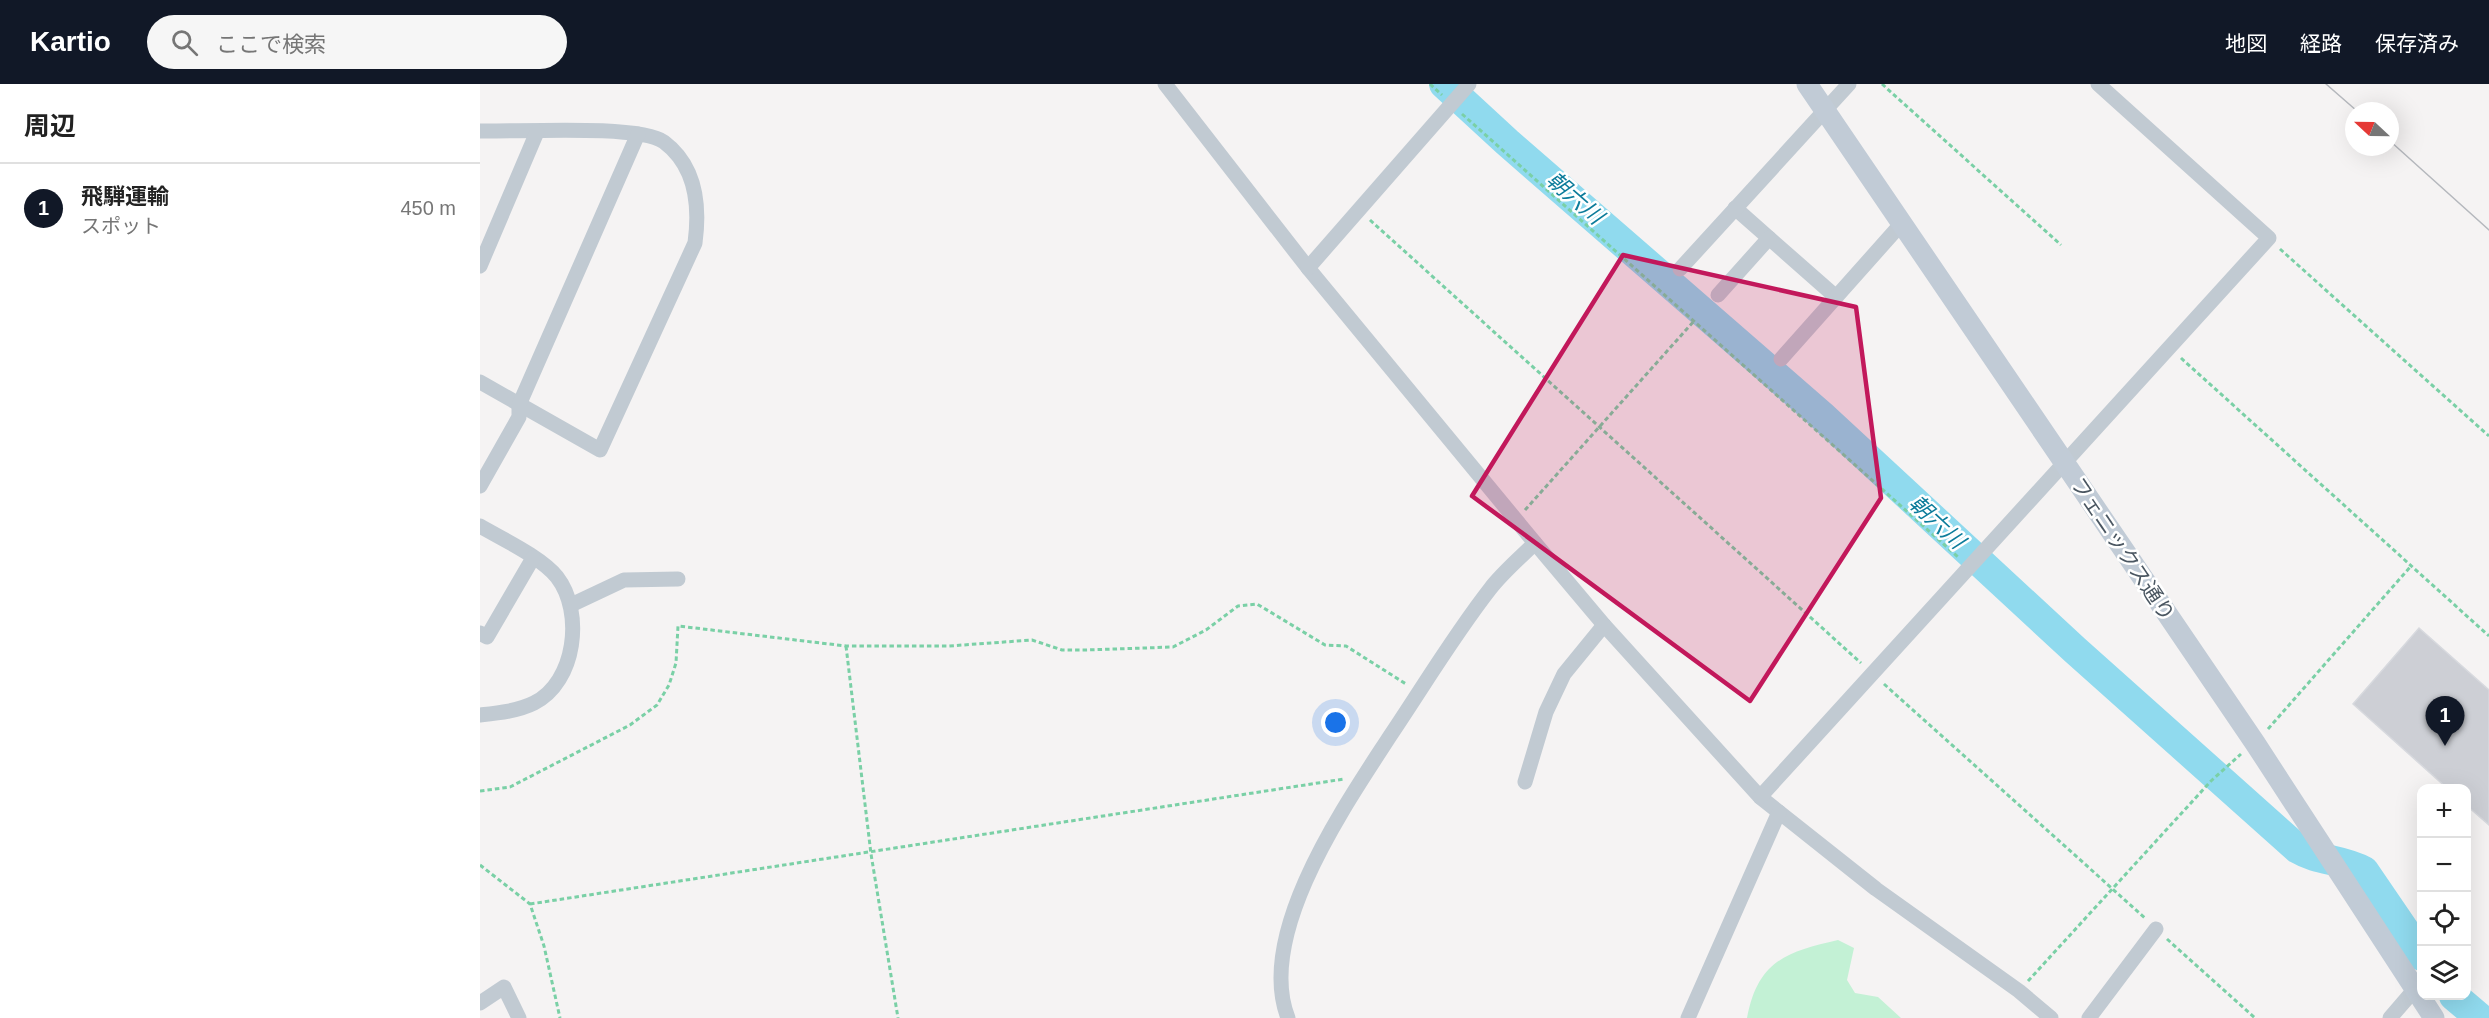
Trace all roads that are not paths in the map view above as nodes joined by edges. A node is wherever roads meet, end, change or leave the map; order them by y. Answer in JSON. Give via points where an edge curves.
{"nodes":[{"id":1,"x":1165,"y":84,"type":"edge"},
{"id":2,"x":1807,"y":84,"type":"edge"},
{"id":3,"x":1849,"y":84,"type":"edge"},
{"id":4,"x":2098,"y":84,"type":"edge"},
{"id":5,"x":1459,"y":95,"type":"edge"},
{"id":6,"x":1825,"y":111,"type":"junction"},
{"id":7,"x":480,"y":131,"type":"edge"},
{"id":8,"x":537,"y":132,"type":"junction"},
{"id":9,"x":638,"y":134,"type":"junction"},
{"id":10,"x":1735,"y":207,"type":"junction"},
{"id":11,"x":1902,"y":223,"type":"junction"},
{"id":12,"x":1769,"y":238,"type":"junction"},
{"id":13,"x":480,"y":266,"type":"edge"},
{"id":14,"x":1308,"y":268,"type":"junction"},
{"id":15,"x":1680,"y":269,"type":"dead end"},
{"id":16,"x":1718,"y":295,"type":"dead end"},
{"id":17,"x":1836,"y":297,"type":"junction"},
{"id":18,"x":1781,"y":359,"type":"dead end"},
{"id":19,"x":480,"y":382,"type":"edge"},
{"id":20,"x":519,"y":405,"type":"junction"},
{"id":21,"x":2064,"y":462,"type":"junction"},
{"id":22,"x":480,"y":486,"type":"edge"},
{"id":23,"x":480,"y":526,"type":"edge"},
{"id":24,"x":1535,"y":543,"type":"junction"},
{"id":25,"x":533,"y":558,"type":"junction"},
{"id":26,"x":678,"y":579,"type":"dead end"},
{"id":27,"x":571,"y":605,"type":"junction"},
{"id":28,"x":1604,"y":625,"type":"junction"},
{"id":29,"x":480,"y":633,"type":"edge"},
{"id":30,"x":480,"y":715,"type":"edge"},
{"id":31,"x":1525,"y":782,"type":"dead end"},
{"id":32,"x":1760,"y":797,"type":"junction"},
{"id":33,"x":1779,"y":812,"type":"junction"},
{"id":34,"x":2156,"y":929,"type":"road end"},
{"id":35,"x":2415,"y":989,"type":"junction"},
{"id":36,"x":480,"y":1003,"type":"edge"},
{"id":37,"x":519,"y":1018,"type":"edge"},
{"id":38,"x":1288,"y":1018,"type":"edge"},
{"id":39,"x":1688,"y":1018,"type":"edge"},
{"id":40,"x":2051,"y":1018,"type":"edge"},
{"id":41,"x":2089,"y":1018,"type":"edge"},
{"id":42,"x":2390,"y":1018,"type":"edge"},
{"id":43,"x":2434,"y":1018,"type":"edge"}],
"edges":[{"from":1,"to":14,"type":"street"},
{"from":2,"to":6,"type":"main road","name":"フェニックス通り"},
{"from":3,"to":6,"type":"street"},
{"from":4,"to":21,"type":"street","via":[[2269,238]]},
{"from":5,"to":14,"type":"street"},
{"from":6,"to":10,"type":"street"},
{"from":6,"to":11,"type":"main road","name":"フェニックス通り"},
{"from":7,"to":8,"type":"street"},
{"from":8,"to":9,"type":"street"},
{"from":8,"to":13,"type":"street"},
{"from":9,"to":20,"type":"street"},
{"from":9,"to":20,"type":"street","via":[[663,141],[682,162],[694,184],[699,215],[695,243],[600,450]]},
{"from":10,"to":12,"type":"street"},
{"from":10,"to":15,"type":"street"},
{"from":11,"to":17,"type":"street"},
{"from":11,"to":21,"type":"main road","name":"フェニックス通り"},
{"from":12,"to":16,"type":"street"},
{"from":12,"to":17,"type":"street"},
{"from":14,"to":24,"type":"street"},
{"from":17,"to":18,"type":"street"},
{"from":19,"to":20,"type":"street"},
{"from":20,"to":22,"type":"street","via":[[519,417]]},
{"from":21,"to":32,"type":"street"},
{"from":21,"to":35,"type":"main road","name":"フェニックス通り","via":[[2255,743]]},
{"from":23,"to":25,"type":"street"},
{"from":24,"to":28,"type":"street"},
{"from":24,"to":38,"type":"street","via":[[1491,588],[1418,692],[1320,849],[1286,938],[1281,966]]},
{"from":25,"to":27,"type":"street","via":[[557,576]]},
{"from":25,"to":29,"type":"street","via":[[487,637]]},
{"from":26,"to":27,"type":"street","via":[[624,580]]},
{"from":27,"to":30,"type":"street","via":[[573,635],[566,665],[552,689],[535,703]]},
{"from":28,"to":31,"type":"street","via":[[1564,674],[1546,712]]},
{"from":28,"to":32,"type":"street"},
{"from":32,"to":33,"type":"street"},
{"from":33,"to":39,"type":"street"},
{"from":33,"to":40,"type":"street"},
{"from":34,"to":41,"type":"street"},
{"from":35,"to":42,"type":"street"},
{"from":35,"to":43,"type":"main road","name":"フェニックス通り"},
{"from":36,"to":37,"type":"street","via":[[504,987]]}]}
